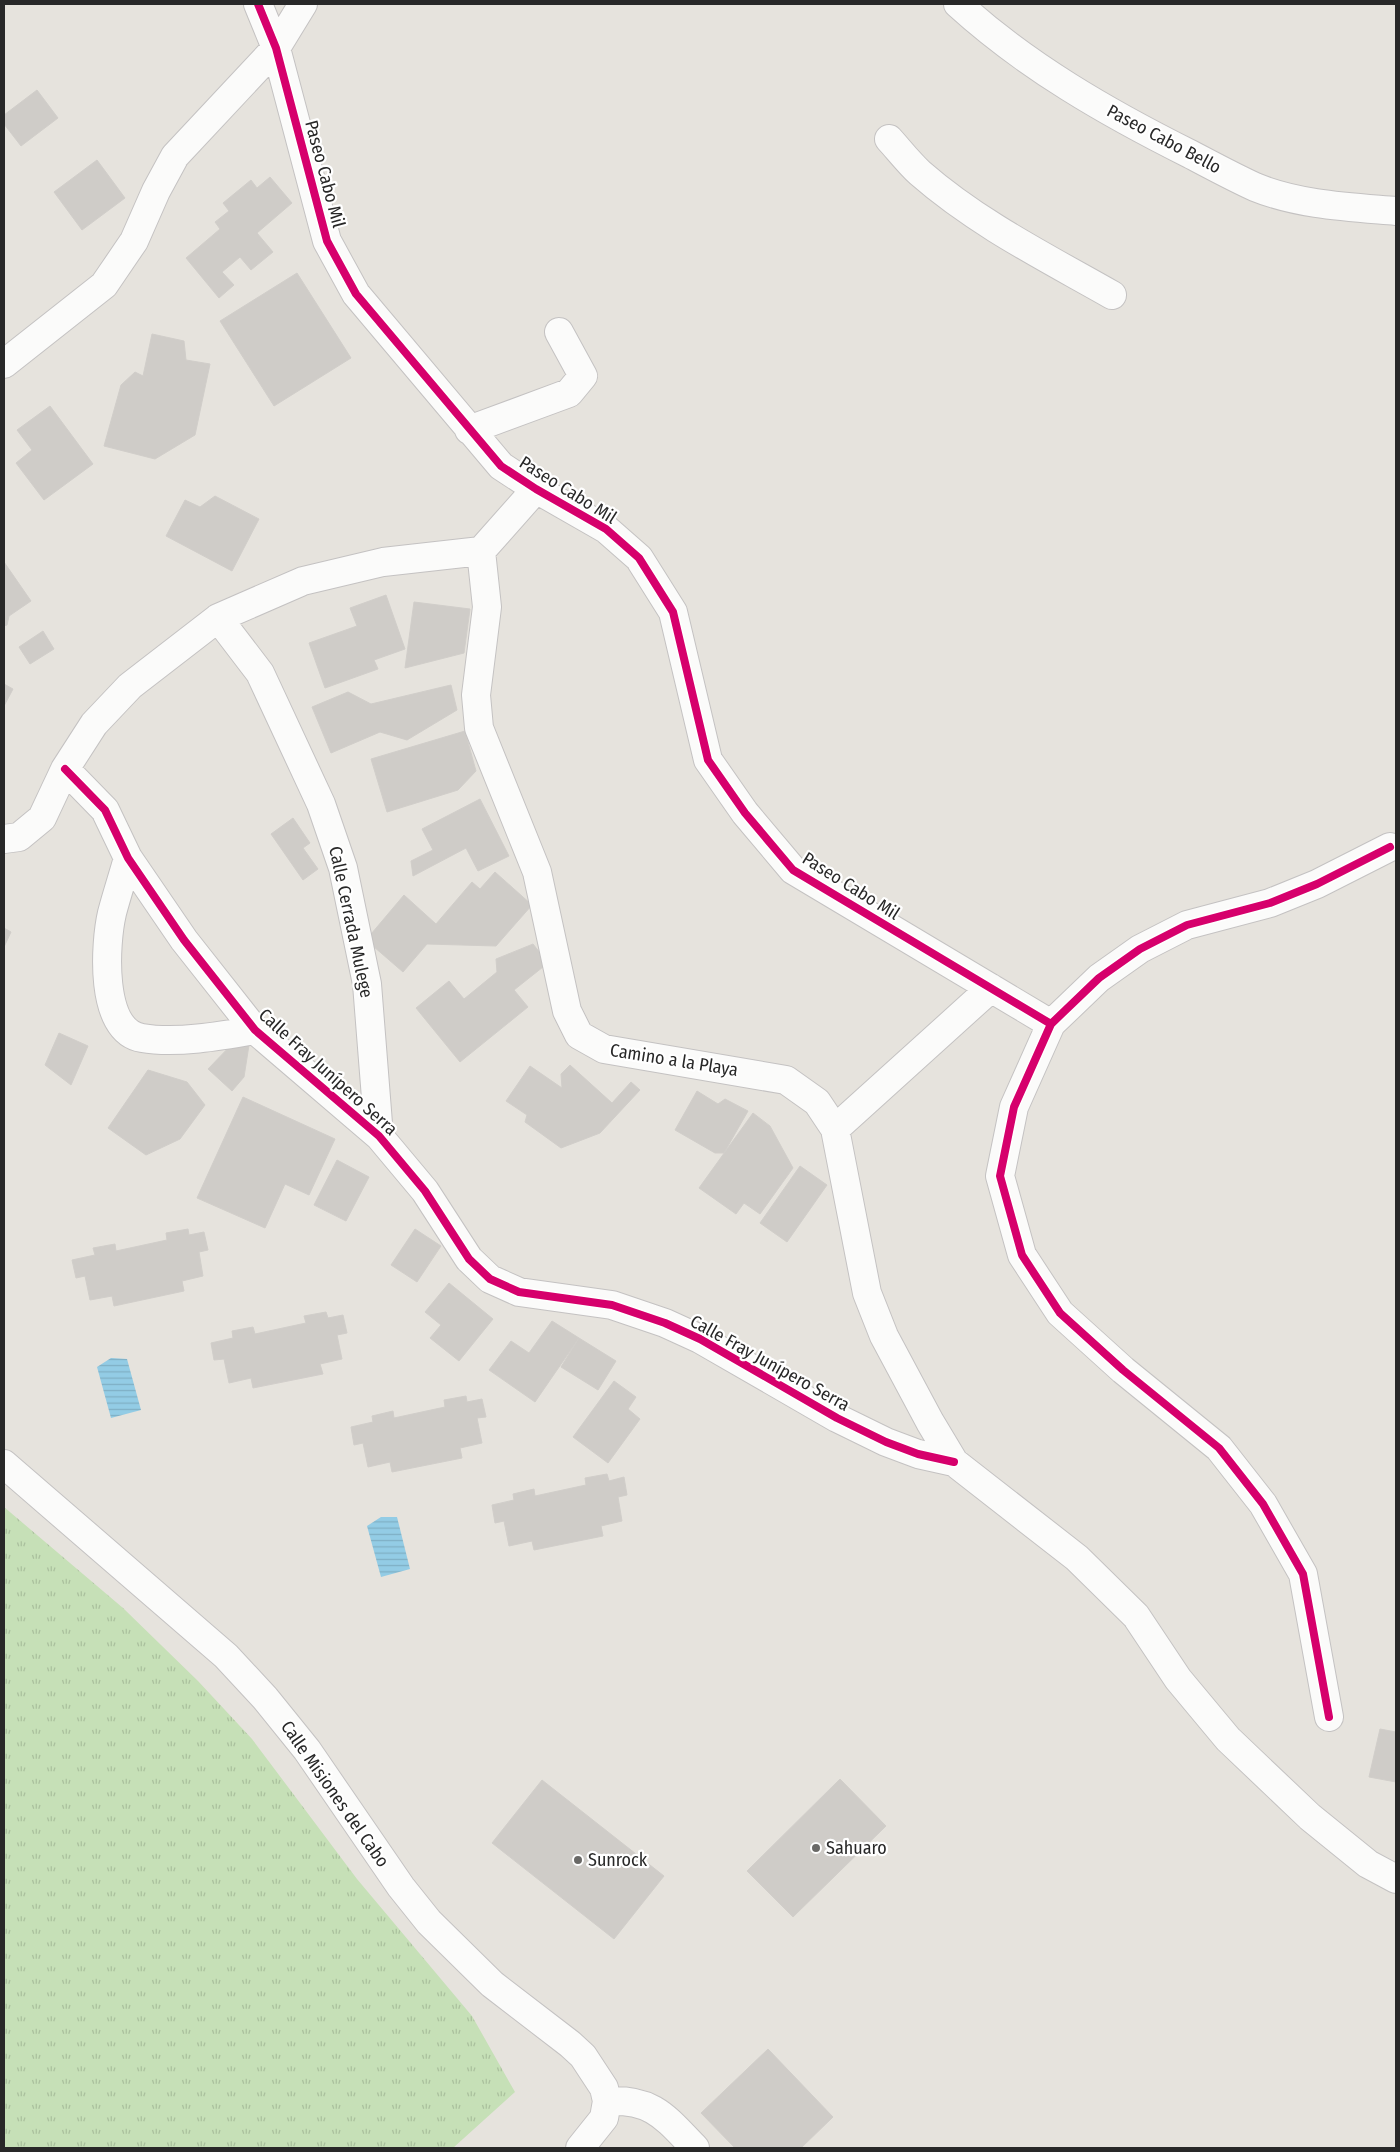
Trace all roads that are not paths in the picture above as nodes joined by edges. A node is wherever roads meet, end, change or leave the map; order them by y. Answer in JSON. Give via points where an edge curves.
{"nodes":[{"id":1,"x":258,"y":4,"type":"edge"},
{"id":2,"x":303,"y":4,"type":"edge"},
{"id":3,"x":958,"y":4,"type":"edge"},
{"id":4,"x":276,"y":48,"type":"junction"},
{"id":5,"x":889,"y":139,"type":"dead end"},
{"id":6,"x":1396,"y":211,"type":"edge"},
{"id":7,"x":1112,"y":295,"type":"dead end"},
{"id":8,"x":559,"y":332,"type":"dead end"},
{"id":9,"x":4,"y":364,"type":"edge"},
{"id":10,"x":469,"y":430,"type":"junction"},
{"id":11,"x":536,"y":490,"type":"junction"},
{"id":12,"x":481,"y":551,"type":"junction"},
{"id":13,"x":218,"y":618,"type":"junction"},
{"id":14,"x":65,"y":770,"type":"junction"},
{"id":15,"x":4,"y":839,"type":"edge"},
{"id":16,"x":1390,"y":847,"type":"dead end"},
{"id":17,"x":128,"y":858,"type":"junction"},
{"id":18,"x":990,"y":988,"type":"junction"},
{"id":19,"x":1051,"y":1024,"type":"junction"},
{"id":20,"x":255,"y":1030,"type":"junction"},
{"id":21,"x":835,"y":1129,"type":"junction"},
{"id":22,"x":379,"y":1136,"type":"junction"},
{"id":23,"x":954,"y":1462,"type":"junction"},
{"id":24,"x":4,"y":1464,"type":"edge"},
{"id":25,"x":1329,"y":1716,"type":"dead end"},
{"id":26,"x":1396,"y":1879,"type":"edge"},
{"id":27,"x":606,"y":2101,"type":"junction"},
{"id":28,"x":580,"y":2148,"type":"edge"},
{"id":29,"x":695,"y":2148,"type":"edge"}],
"edges":[{"from":1,"to":4,"type":"street","name":"Paseo Cabo Mil"},
{"from":2,"to":4,"type":"street"},
{"from":3,"to":6,"type":"street","name":"Paseo Cabo Bello","via":[[1060,82],[1150,134],[1256,187],[1321,205]]},
{"from":4,"to":9,"type":"street","via":[[175,156],[134,241],[104,285]]},
{"from":4,"to":10,"type":"street","name":"Paseo Cabo Mil","via":[[327,241],[356,294]]},
{"from":5,"to":7,"type":"street","via":[[919,172],[964,207]]},
{"from":8,"to":10,"type":"street","via":[[583,376],[569,393]]},
{"from":10,"to":11,"type":"street","name":"Paseo Cabo Mil","via":[[501,466]]},
{"from":11,"to":12,"type":"street"},
{"from":11,"to":18,"type":"street","name":"Paseo Cabo Mil","via":[[606,528],[639,558],[673,612],[708,760],[745,813],[794,870]]},
{"from":12,"to":13,"type":"street","via":[[383,562],[303,581]]},
{"from":12,"to":21,"type":"street","name":"Camino a la Playa","via":[[486,607],[476,695],[479,728],[538,872],[566,1011],[579,1034],[604,1049],[786,1080],[817,1102]]},
{"from":13,"to":14,"type":"street","via":[[130,686],[94,724]]},
{"from":13,"to":22,"type":"street","name":"Calle Cerrada Mulege","via":[[260,673],[321,804],[343,868],[367,984]]},
{"from":14,"to":15,"type":"street","via":[[42,818],[19,837]]},
{"from":14,"to":17,"type":"street","name":"Calle Fray Junípero Serra","via":[[105,810]]},
{"from":16,"to":19,"type":"street","via":[[1317,884],[1270,903],[1187,925],[1140,948],[1099,978]]},
{"from":17,"to":20,"type":"street","name":"Calle Fray Junípero Serra","via":[[184,940]]},
{"from":17,"to":20,"type":"street","via":[[112,914],[106,966],[115,1017],[124,1029],[140,1038],[201,1039]]},
{"from":18,"to":19,"type":"street","name":"Paseo Cabo Mil"},
{"from":18,"to":21,"type":"street"},
{"from":19,"to":25,"type":"street","via":[[1014,1107],[1000,1176],[1022,1255],[1060,1313],[1123,1370],[1219,1448],[1263,1504],[1303,1574]]},
{"from":20,"to":22,"type":"street","name":"Calle Fray Junípero Serra"},
{"from":21,"to":23,"type":"street","name":"Camino a la Playa","via":[[867,1293],[898,1362]]},
{"from":22,"to":23,"type":"street","name":"Calle Fray Junípero Serra","via":[[425,1191],[470,1258],[490,1279],[519,1292],[612,1305],[665,1323],[700,1339],[837,1418],[886,1442]]},
{"from":23,"to":26,"type":"street","via":[[1077,1558],[1136,1616],[1178,1679],[1228,1739],[1310,1817],[1368,1864]]},
{"from":24,"to":27,"type":"street","name":"Calle Misiones del Cabo","via":[[186,1620],[265,1698],[307,1750],[401,1887],[429,1922],[492,1984],[583,2056],[604,2088]]},
{"from":27,"to":28,"type":"street","via":[[604,2118]]},
{"from":27,"to":29,"type":"street","via":[[623,2101],[655,2109]]}]}
